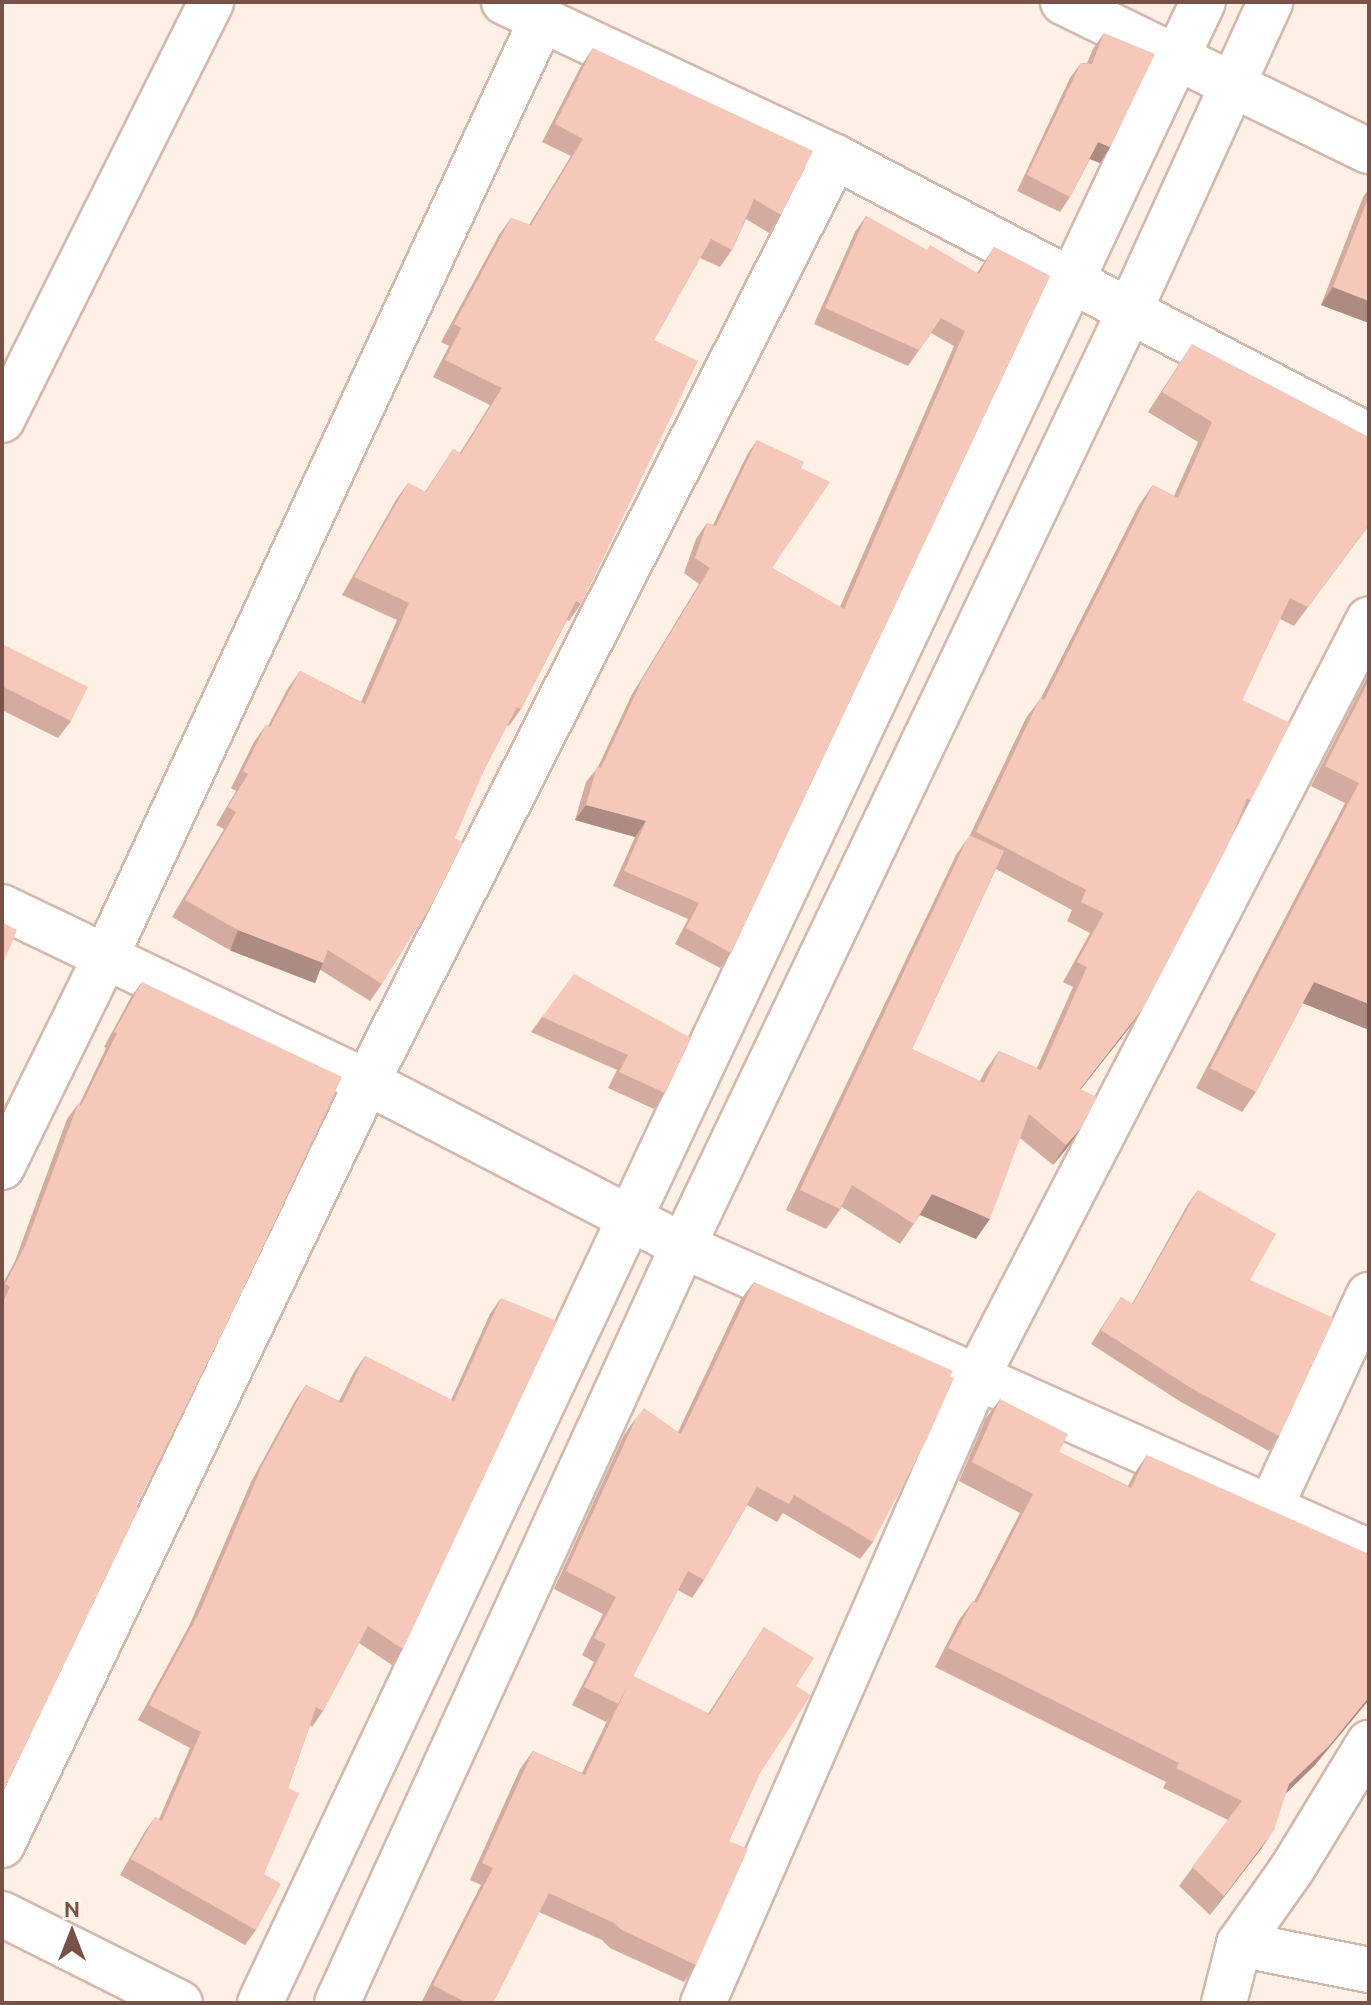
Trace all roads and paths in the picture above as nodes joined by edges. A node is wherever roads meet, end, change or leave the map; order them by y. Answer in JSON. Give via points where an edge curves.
{"nodes":[{"id":1,"x":211,"y":2,"type":"edge"},
{"id":2,"x":1063,"y":2,"type":"edge"},
{"id":3,"x":1203,"y":2,"type":"edge"},
{"id":4,"x":1270,"y":2,"type":"edge"},
{"id":5,"x":523,"y":11,"type":"edge"},
{"id":6,"x":1177,"y":56,"type":"junction"},
{"id":7,"x":1232,"y":82,"type":"junction"},
{"id":8,"x":1369,"y":151,"type":"edge"},
{"id":9,"x":835,"y":157,"type":"junction"},
{"id":10,"x":1071,"y":282,"type":"junction"},
{"id":11,"x":1129,"y":312,"type":"junction"},
{"id":12,"x":2,"y":420,"type":"edge"},
{"id":13,"x":1369,"y":436,"type":"edge"},
{"id":14,"x":1369,"y":619,"type":"edge"},
{"id":15,"x":2,"y":907,"type":"edge"},
{"id":16,"x":107,"y":954,"type":"junction"},
{"id":17,"x":367,"y":1082,"type":"junction"},
{"id":18,"x":2,"y":1167,"type":"edge"},
{"id":19,"x":628,"y":1218,"type":"junction"},
{"id":20,"x":683,"y":1246,"type":"junction"},
{"id":21,"x":1369,"y":1295,"type":"edge"},
{"id":22,"x":977,"y":1377,"type":"junction"},
{"id":23,"x":1270,"y":1508,"type":"junction"},
{"id":24,"x":1369,"y":1552,"type":"edge"},
{"id":25,"x":1366,"y":1755,"type":"edge"},
{"id":26,"x":2,"y":1845,"type":"edge"},
{"id":27,"x":2,"y":1914,"type":"edge"},
{"id":28,"x":1239,"y":1944,"type":"junction"},
{"id":29,"x":1369,"y":1970,"type":"edge"},
{"id":30,"x":180,"y":2003,"type":"edge"},
{"id":31,"x":260,"y":2003,"type":"edge"},
{"id":32,"x":337,"y":2003,"type":"edge"},
{"id":33,"x":703,"y":2003,"type":"edge"},
{"id":34,"x":1224,"y":2003,"type":"edge"}],
"edges":[{"from":1,"to":12,"type":"street"},
{"from":2,"to":6,"type":"street"},
{"from":3,"to":6,"type":"street"},
{"from":4,"to":7,"type":"street"},
{"from":5,"to":9,"type":"street"},
{"from":5,"to":16,"type":"street"},
{"from":6,"to":7,"type":"street"},
{"from":6,"to":10,"type":"street"},
{"from":7,"to":8,"type":"street"},
{"from":7,"to":11,"type":"street"},
{"from":9,"to":10,"type":"street"},
{"from":9,"to":17,"type":"street"},
{"from":10,"to":11,"type":"street"},
{"from":10,"to":19,"type":"street"},
{"from":11,"to":13,"type":"street"},
{"from":11,"to":20,"type":"street"},
{"from":14,"to":22,"type":"street"},
{"from":15,"to":16,"type":"street"},
{"from":16,"to":17,"type":"street"},
{"from":16,"to":18,"type":"street"},
{"from":17,"to":19,"type":"street"},
{"from":17,"to":26,"type":"street"},
{"from":19,"to":20,"type":"street"},
{"from":19,"to":31,"type":"street"},
{"from":20,"to":22,"type":"street"},
{"from":20,"to":32,"type":"street"},
{"from":21,"to":23,"type":"street"},
{"from":22,"to":23,"type":"street"},
{"from":22,"to":33,"type":"street"},
{"from":23,"to":24,"type":"street"},
{"from":25,"to":28,"type":"street"},
{"from":27,"to":30,"type":"street"},
{"from":28,"to":29,"type":"street"},
{"from":28,"to":34,"type":"street"}]}
